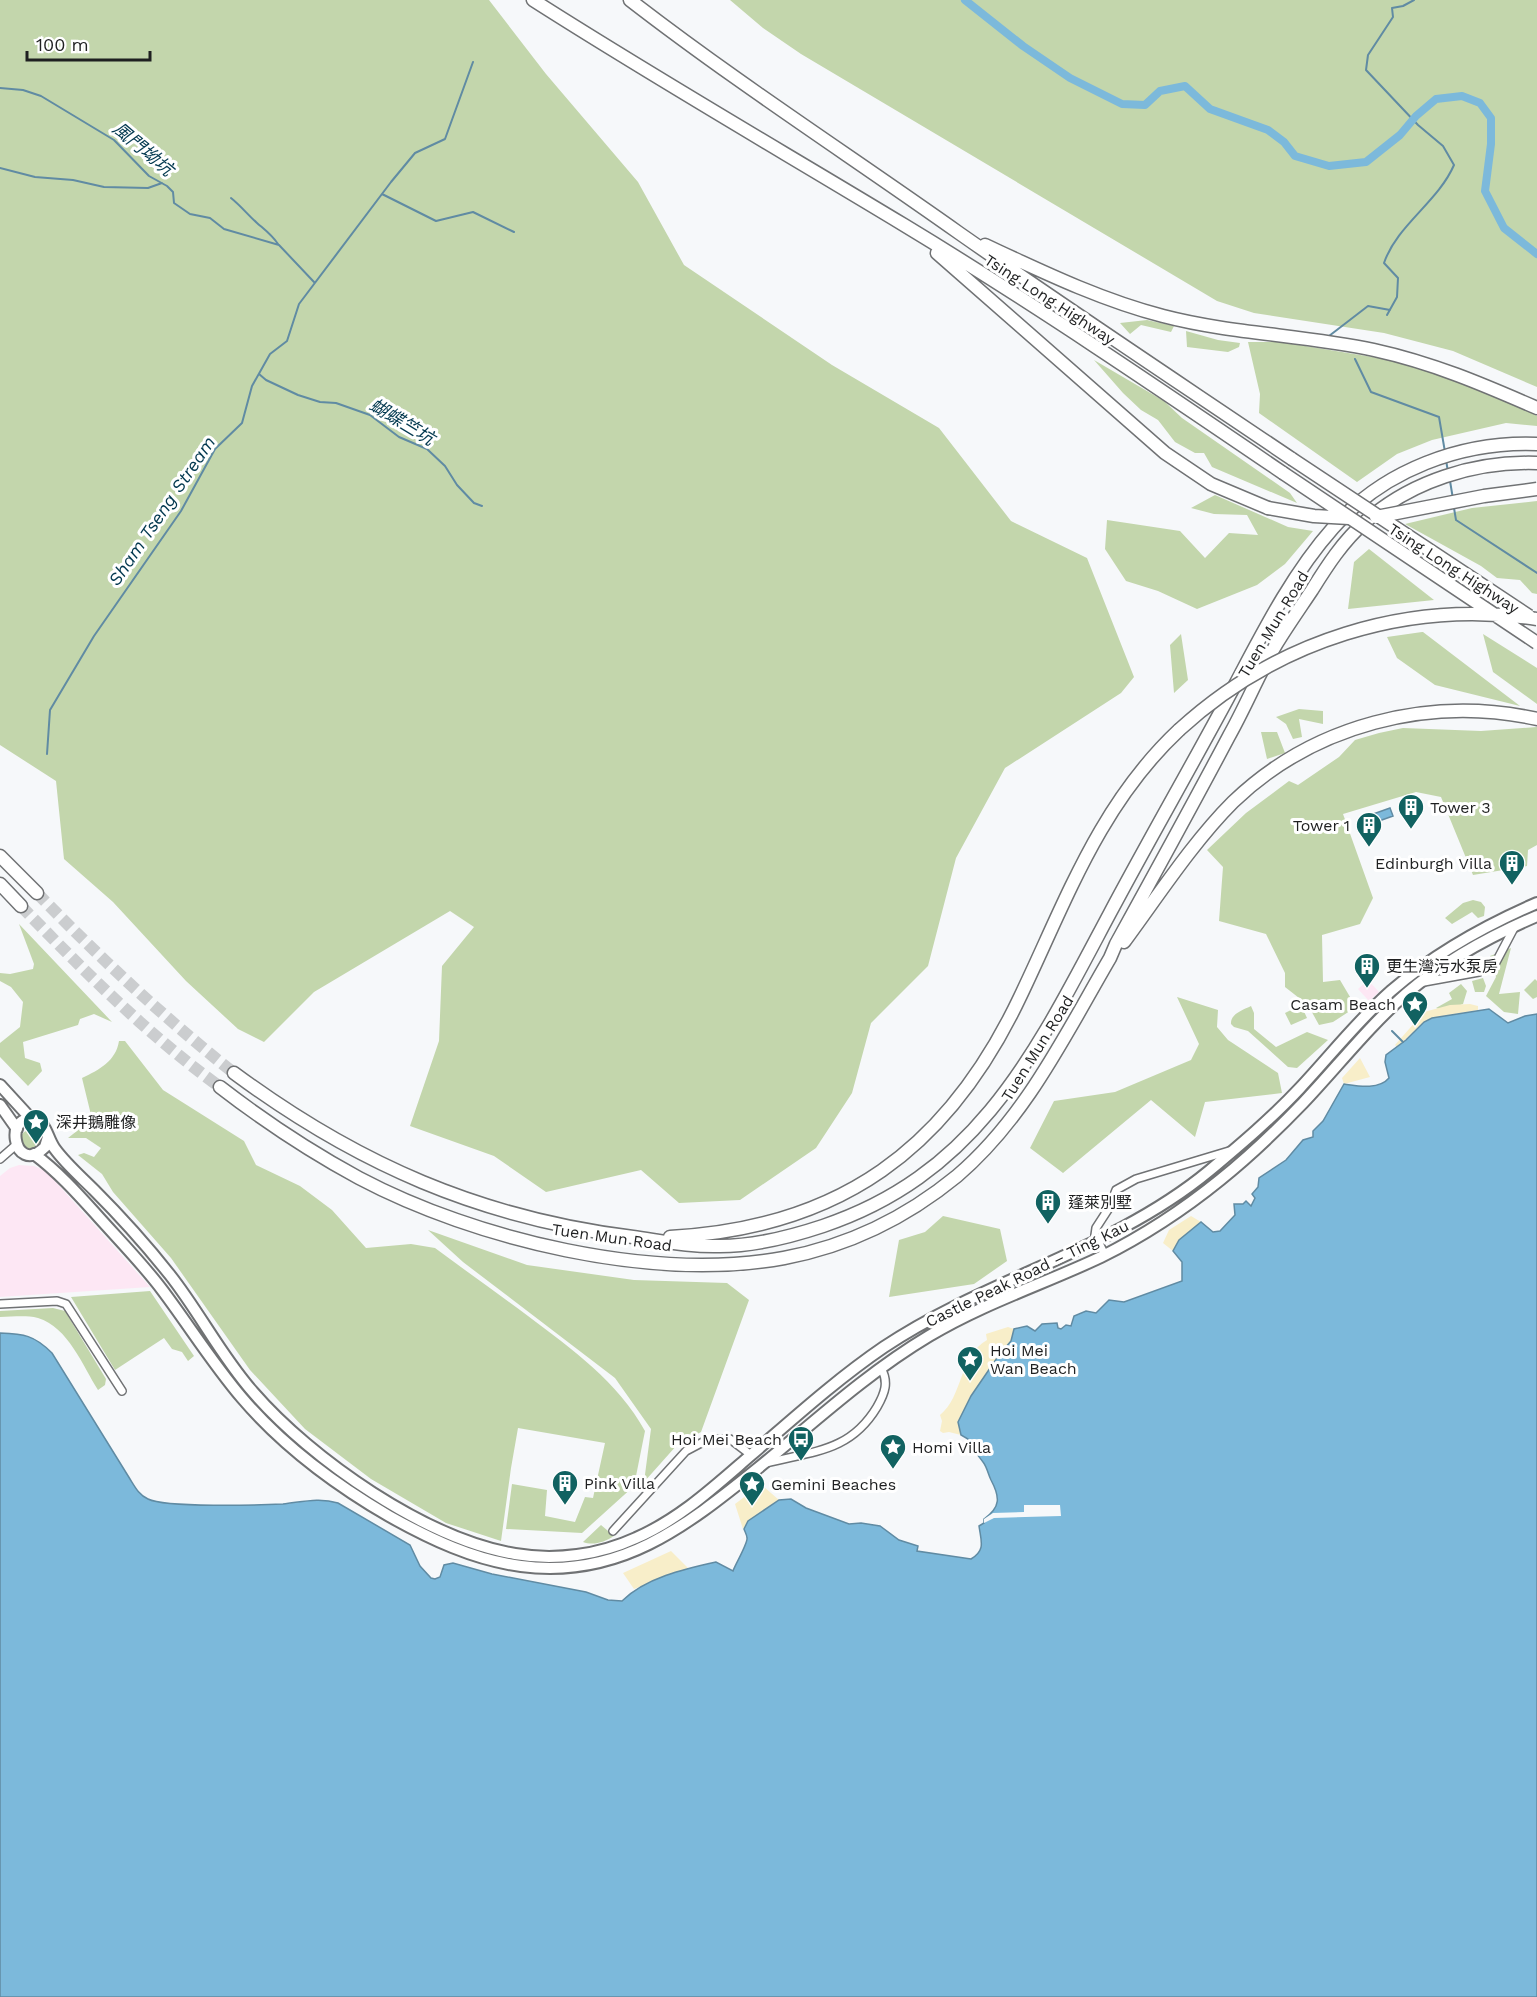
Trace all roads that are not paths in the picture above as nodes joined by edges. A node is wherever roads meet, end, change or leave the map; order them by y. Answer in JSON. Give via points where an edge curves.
{"nodes":[{"id":1,"x":533,"y":0,"type":"edge"},
{"id":2,"x":630,"y":0,"type":"edge"},
{"id":3,"x":906,"y":227,"type":"junction"},
{"id":4,"x":960,"y":233,"type":"junction"},
{"id":5,"x":1537,"y":408,"type":"edge"},
{"id":6,"x":1537,"y":444,"type":"edge"},
{"id":7,"x":1532,"y":462,"type":"edge"},
{"id":8,"x":1537,"y":489,"type":"edge"},
{"id":9,"x":1537,"y":620,"type":"edge"},
{"id":10,"x":1537,"y":643,"type":"edge"},
{"id":11,"x":1537,"y":719,"type":"edge"},
{"id":12,"x":0,"y":856,"type":"edge"},
{"id":13,"x":0,"y":884,"type":"edge"},
{"id":14,"x":37,"y":893,"type":"tunnel mouth"},
{"id":15,"x":1537,"y":903,"type":"edge"},
{"id":16,"x":21,"y":906,"type":"tunnel mouth"},
{"id":17,"x":1537,"y":916,"type":"edge"},
{"id":18,"x":1515,"y":926,"type":"junction"},
{"id":19,"x":1110,"y":958,"type":"junction"},
{"id":20,"x":1420,"y":982,"type":"junction"},
{"id":21,"x":234,"y":1073,"type":"tunnel mouth"},
{"id":22,"x":0,"y":1085,"type":"edge"},
{"id":23,"x":220,"y":1087,"type":"tunnel mouth"},
{"id":24,"x":0,"y":1106,"type":"edge"},
{"id":25,"x":33,"y":1121,"type":"junction"},
{"id":26,"x":17,"y":1129,"type":"junction"},
{"id":27,"x":48,"y":1137,"type":"junction"},
{"id":28,"x":16,"y":1145,"type":"junction"},
{"id":29,"x":1234,"y":1149,"type":"junction"},
{"id":30,"x":34,"y":1154,"type":"junction"},
{"id":31,"x":0,"y":1159,"type":"edge"},
{"id":32,"x":644,"y":1238,"type":"junction"},
{"id":33,"x":1098,"y":1241,"type":"junction"},
{"id":34,"x":1106,"y":1255,"type":"junction"},
{"id":35,"x":0,"y":1304,"type":"edge"},
{"id":36,"x":868,"y":1359,"type":"junction"},
{"id":37,"x":881,"y":1368,"type":"junction"},
{"id":38,"x":122,"y":1391,"type":"dead end"},
{"id":39,"x":751,"y":1455,"type":"junction"},
{"id":40,"x":763,"y":1464,"type":"junction"},
{"id":41,"x":613,"y":1531,"type":"dead end"}],
"edges":[{"from":1,"to":3,"type":"highway","name":"Tsing Long Highway"},
{"from":2,"to":4,"type":"highway","name":"Tsing Long Highway","via":[[730,76]]},
{"from":3,"to":8,"type":"highway","bridge":true,"via":[[1165,453],[1210,484],[1268,508],[1346,519]]},
{"from":3,"to":10,"type":"highway","name":"Tsing Long Highway","bridge":true,"via":[[1017,296]]},
{"from":4,"to":5,"type":"highway","via":[[1077,287],[1153,313],[1373,350],[1442,368]]},
{"from":4,"to":9,"type":"highway","name":"Tsing Long Highway","bridge":true,"via":[[1023,279]]},
{"from":6,"to":32,"type":"highway","name":"Tuen Mun Road","via":[[1501,444],[1421,465],[1382,486],[1350,511],[1312,553],[1035,1048],[969,1136],[896,1194],[861,1212],[800,1234],[725,1246]]},
{"from":7,"to":19,"type":"highway","name":"Tuen Mun Road","via":[[1450,474],[1405,495],[1365,522],[1346,541],[1277,644]]},
{"from":9,"to":32,"type":"highway","bridge":true,"via":[[1485,614],[1449,615],[1353,630],[1291,654],[1210,704],[1138,773],[1109,815],[1073,880],[1003,1032],[967,1089],[929,1133],[873,1178],[807,1210],[746,1228]]},
{"from":11,"to":19,"type":"highway","via":[[1478,711],[1412,715],[1355,728],[1301,752],[1232,803]]},
{"from":12,"to":14,"type":"highway"},
{"from":13,"to":16,"type":"highway"},
{"from":15,"to":29,"type":"main road","name":"Castle Peak Road – Ting Kau","via":[[1472,934],[1414,972],[1370,1011],[1299,1088]]},
{"from":17,"to":18,"type":"main road","name":"Castle Peak Road – Ting Kau"},
{"from":18,"to":20,"type":"main road","name":"Castle Peak Road – Ting Kau","via":[[1458,956]]},
{"from":18,"to":20,"type":"street","via":[[1495,964],[1479,972]]},
{"from":19,"to":23,"type":"highway","name":"Tuen Mun Road","via":[[1026,1101],[959,1174],[907,1211],[872,1229],[830,1246],[769,1260],[706,1264],[641,1261],[559,1248],[480,1227],[429,1210],[360,1179],[263,1119]]},
{"from":20,"to":34,"type":"main road","name":"Castle Peak Road – Ting Kau","via":[[1372,1026],[1249,1156],[1203,1193]]},
{"from":21,"to":32,"type":"highway","name":"Tuen Mun Road","via":[[345,1146],[419,1181],[525,1217]]},
{"from":22,"to":25,"type":"main road"},
{"from":24,"to":26,"type":"main road"},
{"from":25,"to":26,"type":"main road","via":[[24,1122]]},
{"from":25,"to":27,"type":"main road","via":[[42,1124]]},
{"from":26,"to":28,"type":"main road"},
{"from":27,"to":30,"type":"main road","via":[[45,1147]]},
{"from":27,"to":39,"type":"main road","name":"Castle Peak Road – Ting Kau","via":[[172,1277],[228,1361],[270,1411],[342,1472],[414,1516],[453,1534],[494,1549],[531,1556],[599,1551],[659,1526],[702,1497]]},
{"from":28,"to":30,"type":"main road"},
{"from":28,"to":31,"type":"street"},
{"from":29,"to":33,"type":"main road","name":"Castle Peak Road – Ting Kau","via":[[1206,1174]]},
{"from":29,"to":33,"type":"street","via":[[1136,1179],[1116,1190],[1096,1228]]},
{"from":30,"to":40,"type":"main road","name":"Castle Peak Road – Ting Kau","via":[[58,1173],[138,1261],[260,1418],[318,1470],[359,1498],[447,1545],[488,1560],[524,1567],[585,1566],[627,1555],[656,1542],[699,1515]]},
{"from":33,"to":34,"type":"street"},
{"from":33,"to":36,"type":"main road","name":"Castle Peak Road – Ting Kau","via":[[937,1315]]},
{"from":34,"to":37,"type":"main road","name":"Castle Peak Road – Ting Kau","via":[[966,1316]]},
{"from":35,"to":38,"type":"street","via":[[66,1304]]},
{"from":36,"to":37,"type":"main road"},
{"from":36,"to":39,"type":"main road","name":"Castle Peak Road – Ting Kau"},
{"from":37,"to":40,"type":"main road","name":"Castle Peak Road – Ting Kau"},
{"from":37,"to":40,"type":"street","via":[[886,1380],[884,1396],[866,1424],[825,1450]]},
{"from":39,"to":41,"type":"street","via":[[730,1439],[702,1442],[686,1450]]}]}
